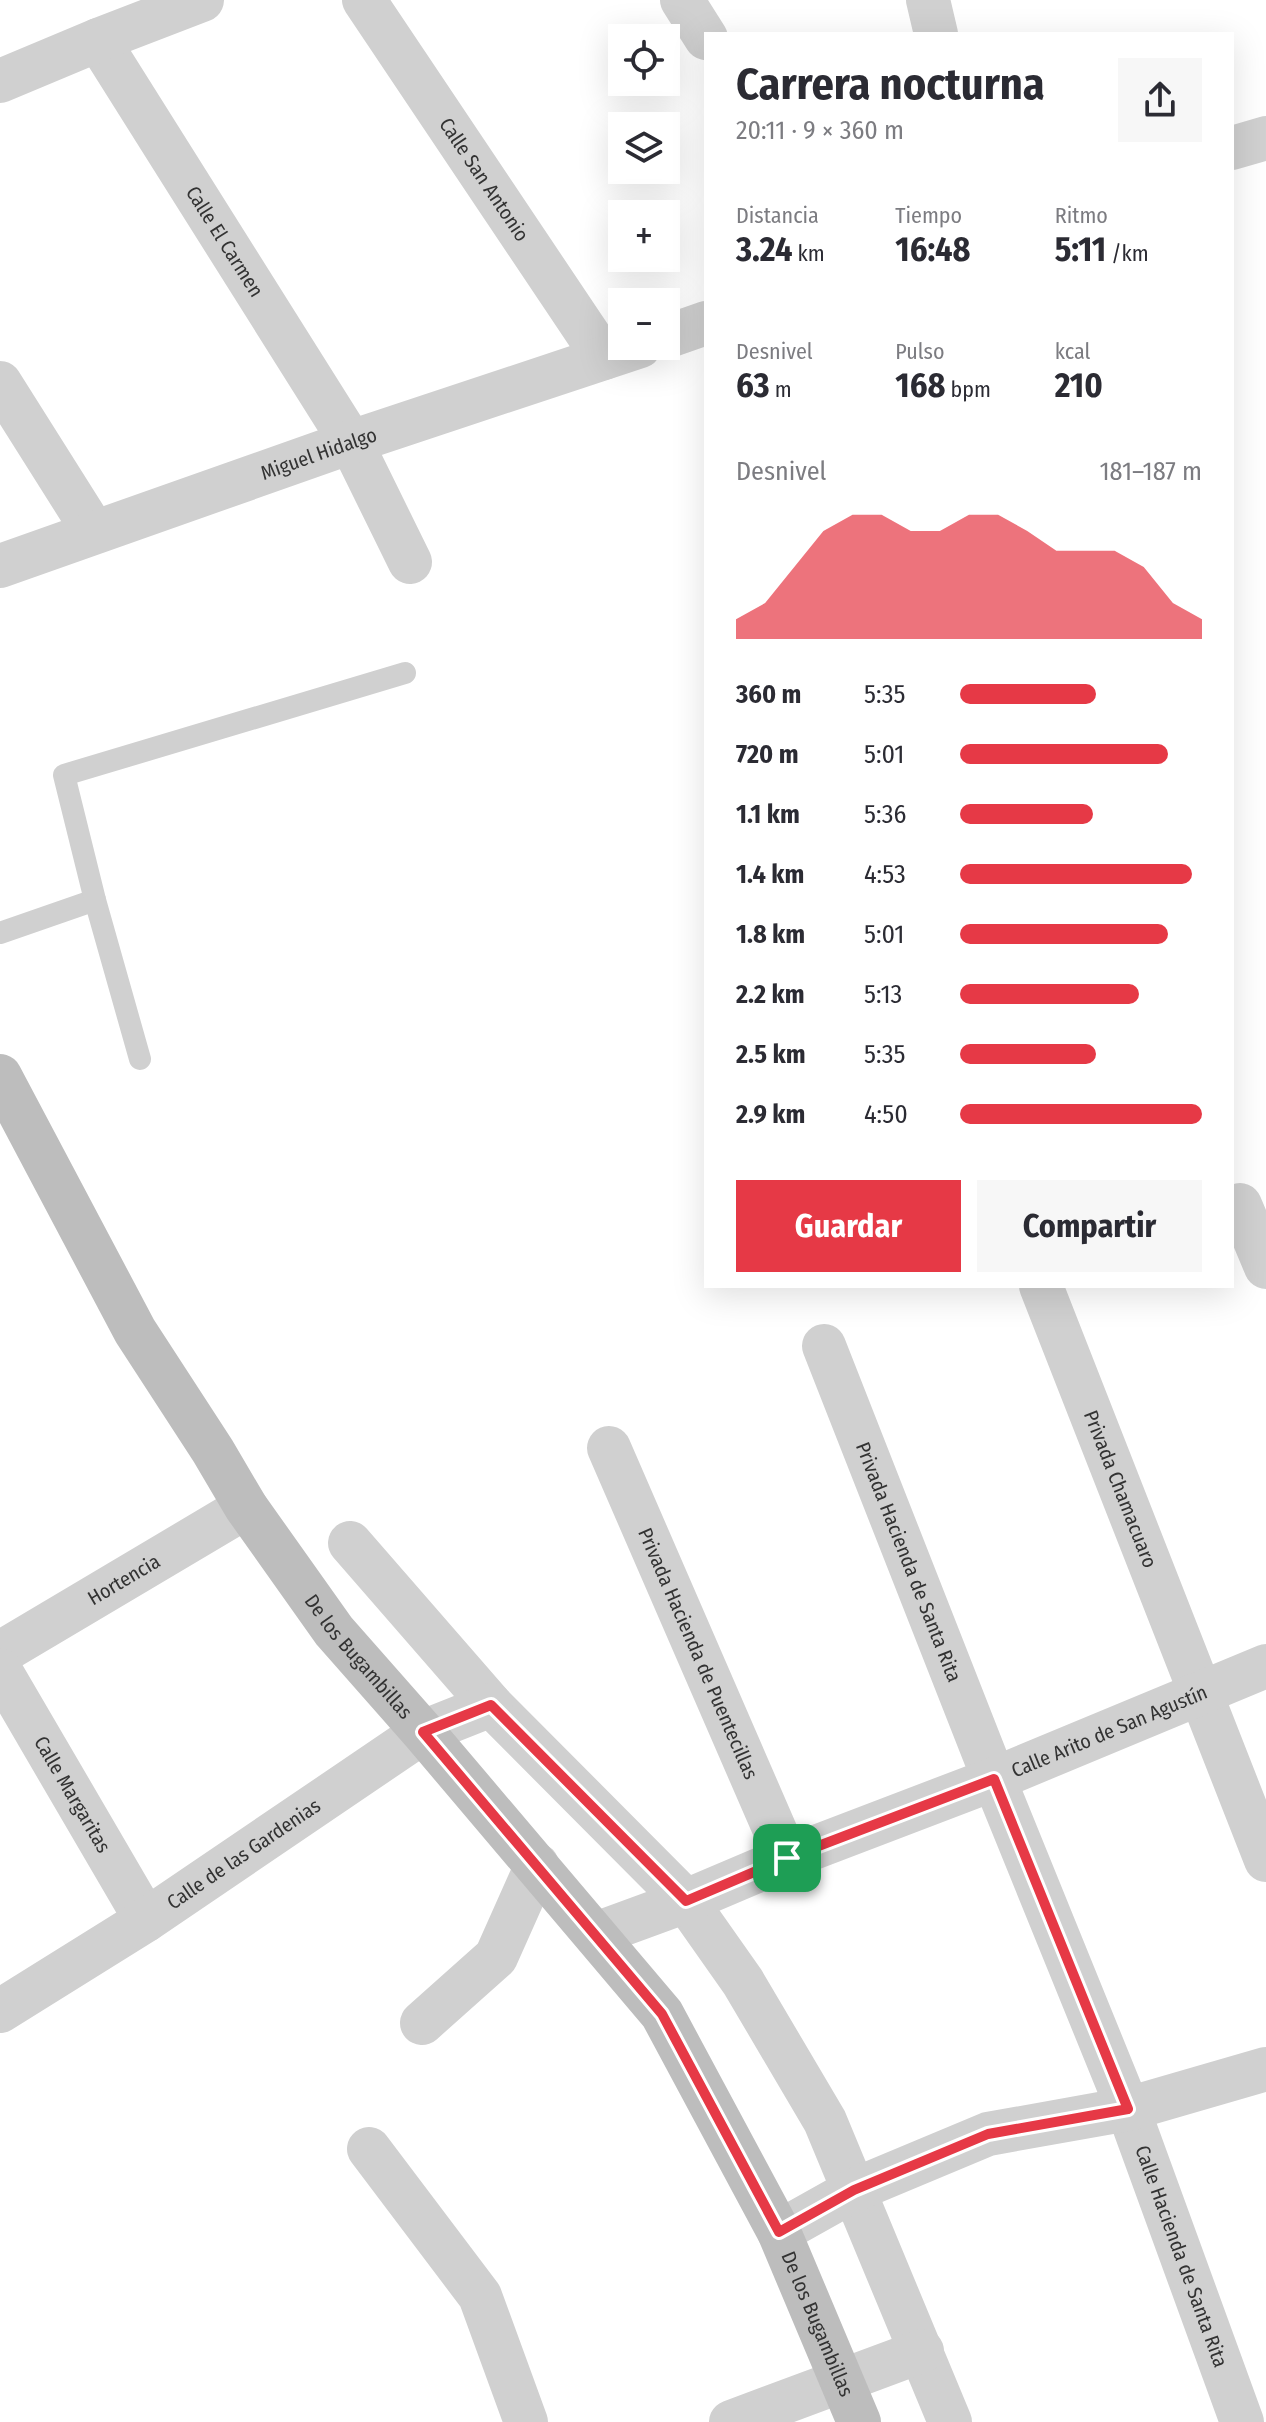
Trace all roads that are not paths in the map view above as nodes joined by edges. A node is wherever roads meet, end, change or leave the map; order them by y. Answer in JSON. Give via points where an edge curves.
{"nodes":[{"id":1,"x":202,"y":0,"type":"edge"},
{"id":2,"x":364,"y":0,"type":"edge"},
{"id":3,"x":682,"y":0,"type":"edge"},
{"id":4,"x":928,"y":0,"type":"edge"},
{"id":5,"x":936,"y":32,"type":"edge"},
{"id":6,"x":704,"y":35,"type":"edge"},
{"id":7,"x":98,"y":40,"type":"junction"},
{"id":8,"x":0,"y":81,"type":"edge"},
{"id":9,"x":1266,"y":138,"type":"edge"},
{"id":10,"x":1234,"y":147,"type":"edge"},
{"id":11,"x":704,"y":324,"type":"edge"},
{"id":12,"x":680,"y":332,"type":"edge"},
{"id":13,"x":608,"y":333,"type":"edge"},
{"id":14,"x":608,"y":357,"type":"edge"},
{"id":15,"x":0,"y":383,"type":"edge"},
{"id":16,"x":351,"y":442,"type":"junction"},
{"id":17,"x":94,"y":532,"type":"junction"},
{"id":18,"x":410,"y":562,"type":"dead end"},
{"id":19,"x":0,"y":566,"type":"edge"},
{"id":20,"x":405,"y":673,"type":"dead end"},
{"id":21,"x":95,"y":900,"type":"junction"},
{"id":22,"x":0,"y":933,"type":"edge"},
{"id":23,"x":140,"y":1059,"type":"dead end"},
{"id":24,"x":0,"y":1076,"type":"edge"},
{"id":25,"x":1240,"y":1205,"type":"dead end"},
{"id":26,"x":1266,"y":1267,"type":"edge"},
{"id":27,"x":1042,"y":1288,"type":"edge"},
{"id":28,"x":824,"y":1346,"type":"dead end"},
{"id":29,"x":609,"y":1448,"type":"dead end"},
{"id":30,"x":246,"y":1507,"type":"junction"},
{"id":31,"x":350,"y":1543,"type":"dead end"},
{"id":32,"x":0,"y":1653,"type":"edge"},
{"id":33,"x":1266,"y":1666,"type":"edge"},
{"id":34,"x":0,"y":1670,"type":"edge"},
{"id":35,"x":1202,"y":1692,"type":"junction"},
{"id":36,"x":491,"y":1705,"type":"junction"},
{"id":37,"x":423,"y":1732,"type":"junction"},
{"id":38,"x":994,"y":1779,"type":"junction"},
{"id":39,"x":787,"y":1858,"type":"junction"},
{"id":40,"x":1266,"y":1860,"type":"edge"},
{"id":41,"x":537,"y":1865,"type":"junction"},
{"id":42,"x":686,"y":1901,"type":"junction"},
{"id":43,"x":146,"y":1920,"type":"junction"},
{"id":44,"x":596,"y":1934,"type":"junction"},
{"id":45,"x":0,"y":2011,"type":"edge"},
{"id":46,"x":422,"y":2023,"type":"dead end"},
{"id":47,"x":1266,"y":2069,"type":"edge"},
{"id":48,"x":1128,"y":2109,"type":"junction"},
{"id":49,"x":369,"y":2149,"type":"dead end"},
{"id":50,"x":854,"y":2190,"type":"junction"},
{"id":51,"x":779,"y":2232,"type":"junction"},
{"id":52,"x":922,"y":2351,"type":"junction"},
{"id":53,"x":843,"y":2382,"type":"junction"},
{"id":54,"x":526,"y":2422,"type":"edge"},
{"id":55,"x":731,"y":2422,"type":"edge"},
{"id":56,"x":859,"y":2422,"type":"edge"},
{"id":57,"x":950,"y":2422,"type":"edge"},
{"id":58,"x":1242,"y":2422,"type":"edge"}],
"edges":[{"from":1,"to":7,"type":"street"},
{"from":2,"to":13,"type":"street","name":"Calle San Antonio"},
{"from":3,"to":6,"type":"street"},
{"from":4,"to":5,"type":"street"},
{"from":7,"to":8,"type":"street"},
{"from":7,"to":16,"type":"street","name":"Calle El Carmen"},
{"from":9,"to":10,"type":"street"},
{"from":11,"to":12,"type":"street"},
{"from":14,"to":16,"type":"street","name":"Miguel Hidalgo"},
{"from":15,"to":17,"type":"street"},
{"from":16,"to":17,"type":"street","name":"Miguel Hidalgo"},
{"from":16,"to":18,"type":"street","name":"Calle El Carmen"},
{"from":17,"to":19,"type":"street","name":"Miguel Hidalgo"},
{"from":20,"to":21,"type":"lane","via":[[64,775]]},
{"from":21,"to":22,"type":"lane"},
{"from":21,"to":23,"type":"lane"},
{"from":24,"to":30,"type":"street","name":"De los Bugambillas","via":[[135,1331]]},
{"from":25,"to":26,"type":"street"},
{"from":27,"to":35,"type":"street","name":"Privada Chamacuaro"},
{"from":28,"to":38,"type":"street","name":"Privada Hacienda de Santa Rita"},
{"from":29,"to":39,"type":"street","name":"Privada Hacienda de Puentecillas"},
{"from":30,"to":32,"type":"street","name":"Hortencia"},
{"from":30,"to":37,"type":"street","name":"De los Bugambillas","via":[[334,1631]]},
{"from":31,"to":36,"type":"street"},
{"from":33,"to":35,"type":"street","name":"Calle Arito de San Agustín"},
{"from":34,"to":43,"type":"street","name":"Calle Margaritas"},
{"from":35,"to":38,"type":"street","name":"Calle Arito de San Agustín"},
{"from":35,"to":40,"type":"street","name":"Privada Chamacuaro"},
{"from":36,"to":37,"type":"street","name":"Calle de las Gardenias"},
{"from":36,"to":42,"type":"street"},
{"from":37,"to":41,"type":"street","name":"De los Bugambillas"},
{"from":37,"to":43,"type":"street","name":"Calle de las Gardenias"},
{"from":38,"to":39,"type":"street","name":"Calle Arito de San Agustín"},
{"from":38,"to":48,"type":"street","name":"Calle Hacienda de Santa Rita"},
{"from":39,"to":42,"type":"street","name":"Calle Arito de San Agustín"},
{"from":41,"to":44,"type":"street","name":"De los Bugambillas"},
{"from":41,"to":46,"type":"street","via":[[496,1957]]},
{"from":42,"to":44,"type":"street","name":"Calle Arito de San Agustín"},
{"from":42,"to":50,"type":"street","via":[[743,1982],[825,2121]]},
{"from":43,"to":45,"type":"street","name":"Calle de las Gardenias"},
{"from":44,"to":51,"type":"street","name":"De los Bugambillas","via":[[662,2014]]},
{"from":47,"to":48,"type":"street"},
{"from":48,"to":50,"type":"street","via":[[988,2134]]},
{"from":48,"to":58,"type":"street","name":"Calle Hacienda de Santa Rita"},
{"from":49,"to":54,"type":"street","via":[[480,2296]]},
{"from":50,"to":51,"type":"street"},
{"from":50,"to":52,"type":"street"},
{"from":51,"to":53,"type":"street","name":"De los Bugambillas"},
{"from":52,"to":53,"type":"street"},
{"from":52,"to":57,"type":"street"},
{"from":53,"to":55,"type":"street"},
{"from":53,"to":56,"type":"street","name":"De los Bugambillas"}]}
